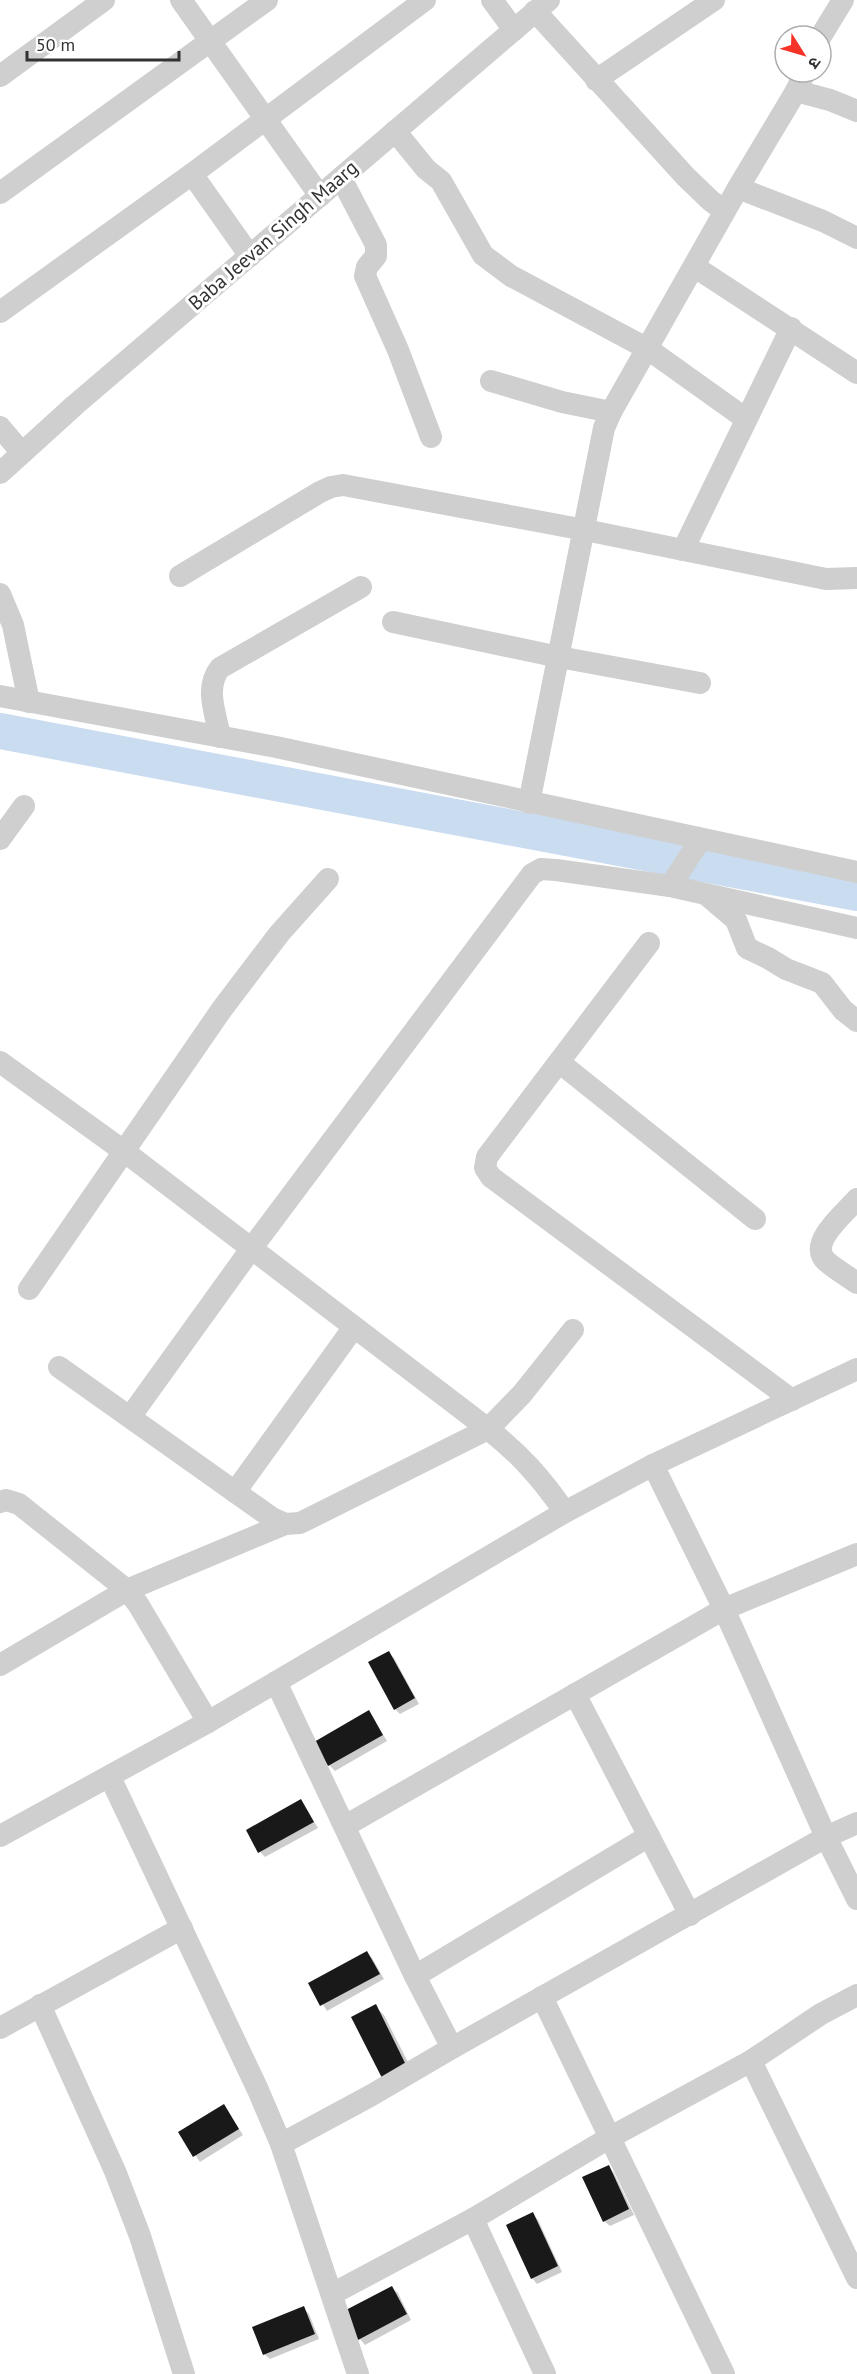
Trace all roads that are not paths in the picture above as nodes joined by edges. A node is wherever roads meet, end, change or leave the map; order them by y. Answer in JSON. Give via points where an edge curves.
{"nodes":[{"id":1,"x":104,"y":0,"type":"edge"},
{"id":2,"x":182,"y":0,"type":"edge"},
{"id":3,"x":267,"y":0,"type":"edge"},
{"id":4,"x":425,"y":0,"type":"edge"},
{"id":5,"x":492,"y":0,"type":"edge"},
{"id":6,"x":714,"y":0,"type":"edge"},
{"id":7,"x":843,"y":0,"type":"edge"},
{"id":8,"x":542,"y":6,"type":"edge"},
{"id":9,"x":828,"y":24,"type":"edge"},
{"id":10,"x":514,"y":30,"type":"junction"},
{"id":11,"x":211,"y":41,"type":"junction"},
{"id":12,"x":0,"y":76,"type":"edge"},
{"id":13,"x":596,"y":80,"type":"junction"},
{"id":14,"x":799,"y":84,"type":"edge"},
{"id":15,"x":803,"y":84,"type":"edge"},
{"id":16,"x":857,"y":111,"type":"edge"},
{"id":17,"x":264,"y":118,"type":"junction"},
{"id":18,"x":395,"y":131,"type":"junction"},
{"id":19,"x":192,"y":174,"type":"junction"},
{"id":20,"x":341,"y":178,"type":"junction"},
{"id":21,"x":738,"y":188,"type":"junction"},
{"id":22,"x":0,"y":194,"type":"edge"},
{"id":23,"x":320,"y":196,"type":"junction"},
{"id":24,"x":725,"y":212,"type":"junction"},
{"id":25,"x":857,"y":238,"type":"edge"},
{"id":26,"x":250,"y":255,"type":"junction"},
{"id":27,"x":695,"y":267,"type":"junction"},
{"id":28,"x":0,"y":312,"type":"edge"},
{"id":29,"x":791,"y":328,"type":"junction"},
{"id":30,"x":648,"y":349,"type":"junction"},
{"id":31,"x":857,"y":373,"type":"edge"},
{"id":32,"x":491,"y":381,"type":"dead end"},
{"id":33,"x":611,"y":412,"type":"junction"},
{"id":34,"x":746,"y":419,"type":"junction"},
{"id":35,"x":0,"y":427,"type":"edge"},
{"id":36,"x":430,"y":437,"type":"dead end"},
{"id":37,"x":22,"y":453,"type":"junction"},
{"id":38,"x":0,"y":473,"type":"edge"},
{"id":39,"x":585,"y":530,"type":"junction"},
{"id":40,"x":683,"y":550,"type":"junction"},
{"id":41,"x":180,"y":576,"type":"dead end"},
{"id":42,"x":857,"y":578,"type":"edge"},
{"id":43,"x":361,"y":587,"type":"dead end"},
{"id":44,"x":0,"y":594,"type":"edge"},
{"id":45,"x":393,"y":622,"type":"dead end"},
{"id":46,"x":559,"y":657,"type":"junction"},
{"id":47,"x":700,"y":682,"type":"dead end"},
{"id":48,"x":0,"y":696,"type":"edge"},
{"id":49,"x":29,"y":702,"type":"junction"},
{"id":50,"x":220,"y":737,"type":"junction"},
{"id":51,"x":529,"y":803,"type":"junction"},
{"id":52,"x":24,"y":806,"type":"dead end"},
{"id":53,"x":0,"y":839,"type":"edge"},
{"id":54,"x":697,"y":845,"type":"junction"},
{"id":55,"x":857,"y":872,"type":"edge"},
{"id":56,"x":328,"y":879,"type":"dead end"},
{"id":57,"x":673,"y":882,"type":"junction"},
{"id":58,"x":706,"y":894,"type":"junction"},
{"id":59,"x":857,"y":928,"type":"edge"},
{"id":60,"x":649,"y":943,"type":"dead end"},
{"id":61,"x":857,"y":1020,"type":"edge"},
{"id":62,"x":0,"y":1062,"type":"edge"},
{"id":63,"x":559,"y":1062,"type":"junction"},
{"id":64,"x":125,"y":1152,"type":"junction"},
{"id":65,"x":857,"y":1199,"type":"edge"},
{"id":66,"x":755,"y":1219,"type":"dead end"},
{"id":67,"x":250,"y":1249,"type":"junction"},
{"id":68,"x":857,"y":1284,"type":"edge"},
{"id":69,"x":29,"y":1289,"type":"dead end"},
{"id":70,"x":354,"y":1327,"type":"junction"},
{"id":71,"x":573,"y":1330,"type":"dead end"},
{"id":72,"x":59,"y":1367,"type":"dead end"},
{"id":73,"x":857,"y":1369,"type":"edge"},
{"id":74,"x":792,"y":1400,"type":"junction"},
{"id":75,"x":130,"y":1417,"type":"junction"},
{"id":76,"x":488,"y":1429,"type":"junction"},
{"id":77,"x":653,"y":1465,"type":"junction"},
{"id":78,"x":235,"y":1492,"type":"junction"},
{"id":79,"x":0,"y":1502,"type":"edge"},
{"id":80,"x":565,"y":1512,"type":"junction"},
{"id":81,"x":285,"y":1524,"type":"junction"},
{"id":82,"x":857,"y":1554,"type":"edge"},
{"id":83,"x":127,"y":1590,"type":"junction"},
{"id":84,"x":724,"y":1609,"type":"junction"},
{"id":85,"x":0,"y":1665,"type":"edge"},
{"id":86,"x":276,"y":1682,"type":"junction"},
{"id":87,"x":575,"y":1694,"type":"junction"},
{"id":88,"x":208,"y":1722,"type":"junction"},
{"id":89,"x":110,"y":1777,"type":"junction"},
{"id":90,"x":857,"y":1823,"type":"edge"},
{"id":91,"x":345,"y":1826,"type":"junction"},
{"id":92,"x":0,"y":1836,"type":"edge"},
{"id":93,"x":649,"y":1836,"type":"junction"},
{"id":94,"x":826,"y":1838,"type":"junction"},
{"id":95,"x":857,"y":1899,"type":"edge"},
{"id":96,"x":690,"y":1915,"type":"junction"},
{"id":97,"x":182,"y":1928,"type":"junction"},
{"id":98,"x":416,"y":1976,"type":"junction"},
{"id":99,"x":857,"y":1995,"type":"edge"},
{"id":100,"x":542,"y":1997,"type":"junction"},
{"id":101,"x":40,"y":2005,"type":"junction"},
{"id":102,"x":0,"y":2028,"type":"edge"},
{"id":103,"x":452,"y":2048,"type":"junction"},
{"id":104,"x":751,"y":2061,"type":"junction"},
{"id":105,"x":609,"y":2138,"type":"junction"},
{"id":106,"x":281,"y":2144,"type":"junction"},
{"id":107,"x":473,"y":2219,"type":"junction"},
{"id":108,"x":857,"y":2278,"type":"edge"},
{"id":109,"x":332,"y":2294,"type":"junction"},
{"id":110,"x":184,"y":2374,"type":"edge"},
{"id":111,"x":358,"y":2374,"type":"edge"},
{"id":112,"x":545,"y":2374,"type":"edge"},
{"id":113,"x":724,"y":2374,"type":"edge"}],
"edges":[{"from":1,"to":12,"type":"street"},
{"from":2,"to":11,"type":"street"},
{"from":3,"to":11,"type":"street"},
{"from":4,"to":17,"type":"street"},
{"from":5,"to":10,"type":"street"},
{"from":6,"to":13,"type":"street"},
{"from":7,"to":9,"type":"street"},
{"from":8,"to":10,"type":"street","name":"Baba Jeevan Singh Maarg"},
{"from":8,"to":13,"type":"street"},
{"from":10,"to":18,"type":"street","name":"Baba Jeevan Singh Maarg"},
{"from":11,"to":17,"type":"street"},
{"from":11,"to":22,"type":"street"},
{"from":13,"to":24,"type":"street","via":[[699,191]]},
{"from":14,"to":21,"type":"street"},
{"from":15,"to":16,"type":"street"},
{"from":17,"to":19,"type":"street"},
{"from":17,"to":23,"type":"street"},
{"from":18,"to":20,"type":"street","name":"Baba Jeevan Singh Maarg"},
{"from":18,"to":30,"type":"street","via":[[441,181],[477,247],[492,262]]},
{"from":19,"to":26,"type":"street"},
{"from":19,"to":28,"type":"street"},
{"from":20,"to":23,"type":"street","name":"Baba Jeevan Singh Maarg"},
{"from":20,"to":36,"type":"street","via":[[376,245],[376,256],[365,276]]},
{"from":21,"to":24,"type":"street"},
{"from":21,"to":25,"type":"street"},
{"from":23,"to":26,"type":"street","name":"Baba Jeevan Singh Maarg"},
{"from":24,"to":27,"type":"street"},
{"from":26,"to":37,"type":"street","name":"Baba Jeevan Singh Maarg"},
{"from":27,"to":29,"type":"street"},
{"from":27,"to":30,"type":"street"},
{"from":29,"to":31,"type":"street"},
{"from":29,"to":34,"type":"street"},
{"from":30,"to":33,"type":"street"},
{"from":30,"to":34,"type":"street"},
{"from":32,"to":33,"type":"street"},
{"from":33,"to":39,"type":"street","via":[[600,443]]},
{"from":34,"to":40,"type":"street"},
{"from":35,"to":37,"type":"street"},
{"from":37,"to":38,"type":"street","name":"Baba Jeevan Singh Maarg"},
{"from":39,"to":40,"type":"street"},
{"from":39,"to":41,"type":"street","via":[[332,487]]},
{"from":39,"to":46,"type":"street"},
{"from":40,"to":42,"type":"street","via":[[826,579]]},
{"from":43,"to":50,"type":"street","via":[[220,668],[211,689]]},
{"from":44,"to":49,"type":"street","via":[[13,625]]},
{"from":45,"to":46,"type":"street"},
{"from":46,"to":47,"type":"street"},
{"from":46,"to":51,"type":"street"},
{"from":48,"to":49,"type":"street"},
{"from":49,"to":50,"type":"street"},
{"from":50,"to":51,"type":"street"},
{"from":51,"to":54,"type":"street"},
{"from":52,"to":53,"type":"street"},
{"from":54,"to":55,"type":"street"},
{"from":54,"to":57,"type":"street"},
{"from":56,"to":64,"type":"street","via":[[279,934],[222,1009]]},
{"from":57,"to":58,"type":"street"},
{"from":57,"to":67,"type":"street","via":[[541,869],[532,873]]},
{"from":58,"to":59,"type":"street"},
{"from":58,"to":61,"type":"street","via":[[736,920],[747,948],[822,983],[843,1010]]},
{"from":60,"to":63,"type":"street"},
{"from":62,"to":64,"type":"street"},
{"from":63,"to":66,"type":"street"},
{"from":63,"to":74,"type":"street","via":[[487,1157],[485,1168],[490,1177]]},
{"from":64,"to":67,"type":"street"},
{"from":64,"to":69,"type":"street"},
{"from":65,"to":68,"type":"street","via":[[827,1231],[819,1252]]},
{"from":67,"to":70,"type":"street"},
{"from":67,"to":75,"type":"street"},
{"from":70,"to":76,"type":"street"},
{"from":70,"to":78,"type":"street"},
{"from":71,"to":76,"type":"street"},
{"from":72,"to":75,"type":"street"},
{"from":73,"to":74,"type":"street"},
{"from":74,"to":77,"type":"street"},
{"from":75,"to":78,"type":"street"},
{"from":76,"to":80,"type":"street","via":[[513,1448]]},
{"from":76,"to":81,"type":"street","via":[[300,1523]]},
{"from":77,"to":80,"type":"street"},
{"from":77,"to":84,"type":"street"},
{"from":78,"to":81,"type":"street"},
{"from":79,"to":83,"type":"street","via":[[19,1504]]},
{"from":80,"to":86,"type":"street"},
{"from":81,"to":83,"type":"street"},
{"from":82,"to":84,"type":"street"},
{"from":83,"to":85,"type":"street"},
{"from":83,"to":88,"type":"street"},
{"from":84,"to":87,"type":"street"},
{"from":84,"to":94,"type":"street"},
{"from":86,"to":88,"type":"street"},
{"from":86,"to":91,"type":"street"},
{"from":87,"to":91,"type":"street"},
{"from":87,"to":93,"type":"street"},
{"from":88,"to":89,"type":"street"},
{"from":89,"to":92,"type":"street"},
{"from":89,"to":97,"type":"street"},
{"from":90,"to":94,"type":"street"},
{"from":91,"to":98,"type":"street"},
{"from":93,"to":96,"type":"street"},
{"from":93,"to":98,"type":"street"},
{"from":94,"to":95,"type":"street"},
{"from":94,"to":96,"type":"street"},
{"from":96,"to":100,"type":"street"},
{"from":97,"to":101,"type":"street"},
{"from":97,"to":106,"type":"street"},
{"from":98,"to":103,"type":"street"},
{"from":99,"to":104,"type":"street"},
{"from":100,"to":103,"type":"street"},
{"from":100,"to":105,"type":"street"},
{"from":101,"to":102,"type":"street"},
{"from":101,"to":110,"type":"street","via":[[124,2193]]},
{"from":103,"to":106,"type":"street"},
{"from":104,"to":105,"type":"street"},
{"from":104,"to":108,"type":"street"},
{"from":105,"to":107,"type":"street"},
{"from":105,"to":113,"type":"street"},
{"from":106,"to":109,"type":"street"},
{"from":107,"to":109,"type":"street"},
{"from":107,"to":112,"type":"street"},
{"from":109,"to":111,"type":"street"}]}
